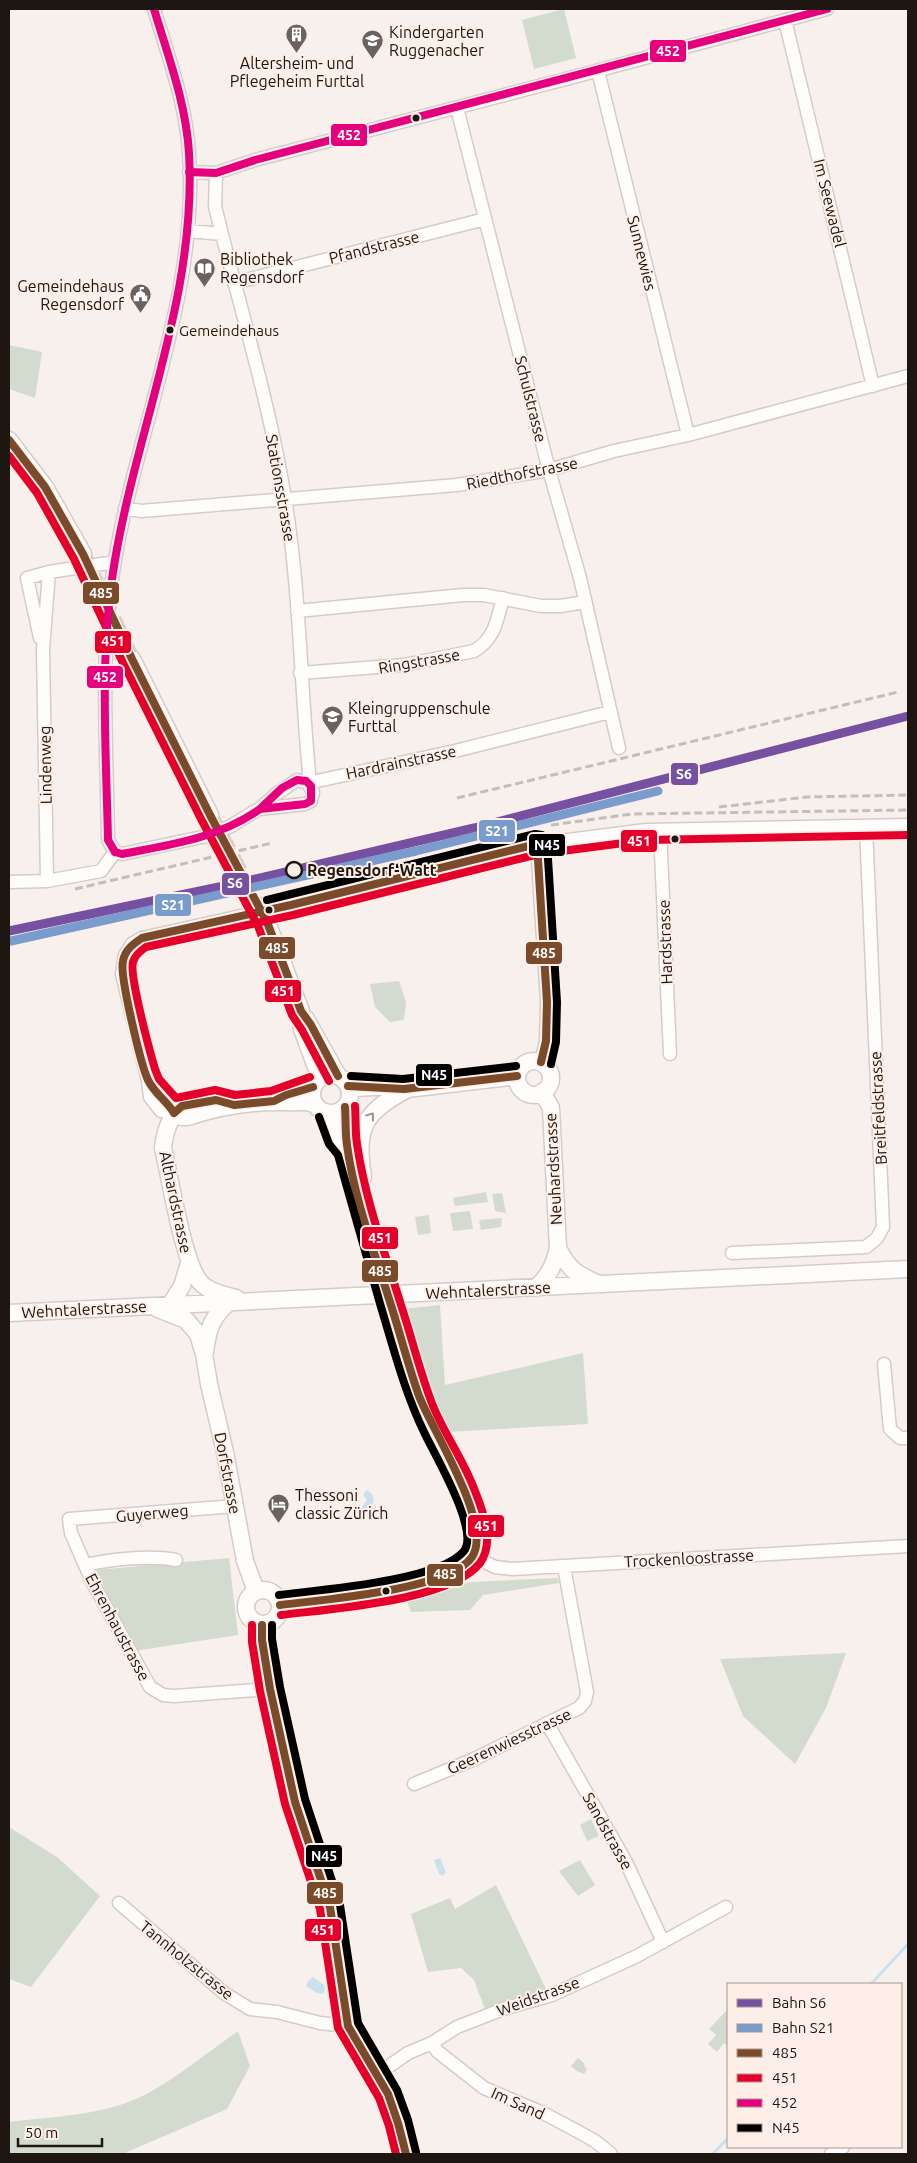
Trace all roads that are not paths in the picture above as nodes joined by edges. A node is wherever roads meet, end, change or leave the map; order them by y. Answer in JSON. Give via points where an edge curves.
{"nodes":[{"id":1,"x":154,"y":9,"type":"edge"},
{"id":2,"x":827,"y":9,"type":"edge"},
{"id":3,"x":785,"y":20,"type":"junction"},
{"id":4,"x":598,"y":71,"type":"junction"},
{"id":5,"x":457,"y":108,"type":"junction"},
{"id":6,"x":189,"y":172,"type":"junction"},
{"id":7,"x":216,"y":173,"type":"junction"},
{"id":8,"x":485,"y":219,"type":"junction"},
{"id":9,"x":188,"y":231,"type":"junction"},
{"id":10,"x":222,"y":234,"type":"junction"},
{"id":11,"x":234,"y":283,"type":"junction"},
{"id":12,"x":908,"y":376,"type":"edge"},
{"id":13,"x":873,"y":386,"type":"junction"},
{"id":14,"x":688,"y":435,"type":"junction"},
{"id":15,"x":9,"y":440,"type":"edge"},
{"id":16,"x":550,"y":470,"type":"junction"},
{"id":17,"x":285,"y":500,"type":"junction"},
{"id":18,"x":125,"y":508,"type":"junction"},
{"id":19,"x":83,"y":554,"type":"tunnel mouth"},
{"id":20,"x":115,"y":562,"type":"junction"},
{"id":21,"x":49,"y":572,"type":"junction"},
{"id":22,"x":503,"y":598,"type":"junction"},
{"id":23,"x":584,"y":602,"type":"junction"},
{"id":24,"x":297,"y":612,"type":"junction"},
{"id":25,"x":43,"y":650,"type":"junction"},
{"id":26,"x":132,"y":659,"type":"tunnel mouth"},
{"id":27,"x":300,"y":673,"type":"junction"},
{"id":28,"x":610,"y":712,"type":"junction"},
{"id":29,"x":619,"y":748,"type":"dead end"},
{"id":30,"x":308,"y":783,"type":"junction"},
{"id":31,"x":259,"y":809,"type":"junction"},
{"id":32,"x":210,"y":815,"type":"tunnel mouth"},
{"id":33,"x":908,"y":825,"type":"edge"},
{"id":34,"x":866,"y":827,"type":"junction"},
{"id":35,"x":660,"y":830,"type":"junction"},
{"id":36,"x":537,"y":844,"type":"junction"},
{"id":37,"x":115,"y":852,"type":"junction"},
{"id":38,"x":47,"y":881,"type":"junction"},
{"id":39,"x":9,"y":882,"type":"edge"},
{"id":40,"x":267,"y":922,"type":"tunnel mouth"},
{"id":41,"x":301,"y":1011,"type":"junction"},
{"id":42,"x":670,"y":1054,"type":"dead end"},
{"id":43,"x":541,"y":1062,"type":"junction"},
{"id":44,"x":517,"y":1076,"type":"junction"},
{"id":45,"x":343,"y":1081,"type":"junction"},
{"id":46,"x":315,"y":1084,"type":"junction"},
{"id":47,"x":400,"y":1090,"type":"junction"},
{"id":48,"x":542,"y":1092,"type":"junction"},
{"id":49,"x":274,"y":1101,"type":"junction"},
{"id":50,"x":346,"y":1105,"type":"junction"},
{"id":51,"x":321,"y":1108,"type":"junction"},
{"id":52,"x":174,"y":1113,"type":"junction"},
{"id":53,"x":347,"y":1150,"type":"junction"},
{"id":54,"x":364,"y":1213,"type":"junction"},
{"id":55,"x":558,"y":1248,"type":"junction"},
{"id":56,"x":732,"y":1253,"type":"dead end"},
{"id":57,"x":189,"y":1263,"type":"junction"},
{"id":58,"x":908,"y":1269,"type":"edge"},
{"id":59,"x":601,"y":1284,"type":"junction"},
{"id":60,"x":536,"y":1288,"type":"junction"},
{"id":61,"x":237,"y":1301,"type":"junction"},
{"id":62,"x":170,"y":1305,"type":"junction"},
{"id":63,"x":149,"y":1306,"type":"junction"},
{"id":64,"x":9,"y":1313,"type":"edge"},
{"id":65,"x":204,"y":1354,"type":"junction"},
{"id":66,"x":884,"y":1364,"type":"dead end"},
{"id":67,"x":908,"y":1438,"type":"edge"},
{"id":68,"x":235,"y":1506,"type":"junction"},
{"id":69,"x":69,"y":1520,"type":"joint"},
{"id":70,"x":908,"y":1546,"type":"edge"},
{"id":71,"x":473,"y":1556,"type":"junction"},
{"id":72,"x":176,"y":1560,"type":"dead end"},
{"id":73,"x":85,"y":1565,"type":"junction"},
{"id":74,"x":564,"y":1567,"type":"junction"},
{"id":75,"x":256,"y":1591,"type":"junction"},
{"id":76,"x":280,"y":1605,"type":"junction"},
{"id":77,"x":262,"y":1624,"type":"junction"},
{"id":78,"x":270,"y":1690,"type":"junction"},
{"id":79,"x":547,"y":1723,"type":"junction"},
{"id":80,"x":414,"y":1784,"type":"dead end"},
{"id":81,"x":119,"y":1903,"type":"dead end"},
{"id":82,"x":726,"y":1907,"type":"dead end"},
{"id":83,"x":663,"y":1942,"type":"junction"},
{"id":84,"x":348,"y":2026,"type":"junction"},
{"id":85,"x":432,"y":2043,"type":"junction"},
{"id":86,"x":378,"y":2074,"type":"junction"},
{"id":87,"x":406,"y":2154,"type":"edge"},
{"id":88,"x":611,"y":2154,"type":"edge"}],
"edges":[{"from":1,"to":6,"type":"street","via":[[186,122]]},
{"from":2,"to":3,"type":"street"},
{"from":3,"to":4,"type":"street"},
{"from":3,"to":13,"type":"street","name":"Im Seewadel"},
{"from":4,"to":5,"type":"street"},
{"from":4,"to":14,"type":"street","name":"Sunnewies"},
{"from":5,"to":7,"type":"street"},
{"from":5,"to":8,"type":"street","name":"Schulstrasse"},
{"from":6,"to":7,"type":"street"},
{"from":6,"to":9,"type":"street"},
{"from":7,"to":10,"type":"street","name":"Stationsstrasse","via":[[215,206]]},
{"from":8,"to":11,"type":"street","name":"Pfandstrasse"},
{"from":8,"to":16,"type":"street","name":"Schulstrasse"},
{"from":9,"to":10,"type":"street"},
{"from":9,"to":18,"type":"street","via":[[164,359]]},
{"from":10,"to":11,"type":"street","name":"Stationsstrasse"},
{"from":11,"to":17,"type":"street","name":"Stationsstrasse","via":[[275,443]]},
{"from":12,"to":13,"type":"street","name":"Riedthofstrasse"},
{"from":13,"to":14,"type":"street","name":"Riedthofstrasse"},
{"from":14,"to":16,"type":"street","name":"Riedthofstrasse","via":[[614,451]]},
{"from":15,"to":19,"type":"main road","via":[[45,487]]},
{"from":16,"to":17,"type":"street","name":"Riedthofstrasse","via":[[458,485]]},
{"from":16,"to":23,"type":"street","name":"Schulstrasse"},
{"from":17,"to":18,"type":"street","name":"Riedthofstrasse","via":[[141,511]]},
{"from":17,"to":24,"type":"street","name":"Stationsstrasse"},
{"from":18,"to":20,"type":"street"},
{"from":20,"to":21,"type":"street"},
{"from":20,"to":37,"type":"street","via":[[108,623],[106,704],[108,840]]},
{"from":21,"to":25,"type":"street","name":"Lindenweg"},
{"from":21,"to":25,"type":"street","name":"Lindenweg","via":[[27,578]]},
{"from":22,"to":23,"type":"street","via":[[541,606]]},
{"from":22,"to":24,"type":"street","via":[[464,595]]},
{"from":22,"to":27,"type":"street","name":"Ringstrasse","via":[[495,631],[483,646],[474,651],[404,665]]},
{"from":23,"to":28,"type":"street","name":"Schulstrasse"},
{"from":24,"to":27,"type":"street","name":"Stationsstrasse"},
{"from":25,"to":38,"type":"street","name":"Lindenweg"},
{"from":26,"to":32,"type":"main road"},
{"from":27,"to":30,"type":"street","name":"Stationsstrasse","via":[[310,772]]},
{"from":28,"to":29,"type":"street","name":"Schulstrasse"},
{"from":28,"to":30,"type":"street","name":"Hardrainstrasse"},
{"from":30,"to":31,"type":"street","name":"Hardrainstrasse","via":[[298,780],[289,784]]},
{"from":30,"to":31,"type":"street","name":"Hardrainstrasse","via":[[313,792],[311,800],[305,804]]},
{"from":31,"to":37,"type":"street","name":"Hardrainstrasse","via":[[207,836],[122,854]]},
{"from":33,"to":34,"type":"street"},
{"from":34,"to":35,"type":"street"},
{"from":34,"to":56,"type":"street","name":"Breitfeldstrasse","via":[[883,1227],[877,1238],[866,1247]]},
{"from":35,"to":36,"type":"street"},
{"from":35,"to":42,"type":"street","name":"Hardstrasse"},
{"from":36,"to":43,"type":"street","via":[[547,1002],[546,1041]]},
{"from":36,"to":52,"type":"street","via":[[142,938],[132,944],[125,955],[122,974],[148,1090],[153,1104],[161,1111]]},
{"from":37,"to":38,"type":"street","via":[[101,871]]},
{"from":38,"to":39,"type":"street"},
{"from":40,"to":41,"type":"main road"},
{"from":41,"to":45,"type":"main road"},
{"from":41,"to":46,"type":"main road","via":[[302,1029],[317,1070]]},
{"from":43,"to":44,"type":"main road","via":[[525,1063]]},
{"from":43,"to":48,"type":"main road","via":[[550,1074],[549,1085]]},
{"from":44,"to":47,"type":"main road"},
{"from":44,"to":48,"type":"main road","via":[[519,1086],[527,1093]]},
{"from":45,"to":46,"type":"main road","via":[[327,1075]]},
{"from":45,"to":47,"type":"main road","via":[[356,1089],[380,1087]]},
{"from":45,"to":50,"type":"main road","via":[[350,1097]]},
{"from":46,"to":49,"type":"main road"},
{"from":46,"to":51,"type":"main road","via":[[312,1093]]},
{"from":47,"to":50,"type":"main road"},
{"from":54,"to":47,"type":"main road","one_way":true,"via":[[366,1194],[359,1150],[363,1127],[370,1115]]},
{"from":48,"to":55,"type":"main road","name":"Neuhardstrasse","via":[[551,1108]]},
{"from":49,"to":51,"type":"main road","via":[[308,1101]]},
{"from":49,"to":52,"type":"main road","via":[[234,1104],[216,1100],[182,1106]]},
{"from":50,"to":51,"type":"main road","via":[[334,1113]]},
{"from":50,"to":53,"type":"main road"},
{"from":51,"to":53,"type":"main road"},
{"from":52,"to":57,"type":"main road","name":"Althardstrasse","via":[[164,1132],[163,1148]]},
{"from":53,"to":54,"type":"main road"},
{"from":54,"to":71,"type":"main road","bridge":true,"via":[[419,1397],[476,1521],[477,1541]]},
{"from":55,"to":59,"type":"main road","name":"Neuhardstrasse","via":[[571,1270]]},
{"from":55,"to":60,"type":"main road","name":"Neuhardstrasse","via":[[553,1267]]},
{"from":57,"to":61,"type":"main road","name":"Althardstrasse","via":[[200,1282]]},
{"from":57,"to":62,"type":"main road","name":"Althardstrasse","via":[[182,1286]]},
{"from":58,"to":59,"type":"main road","name":"Wehntalerstrasse"},
{"from":59,"to":60,"type":"main road","name":"Wehntalerstrasse"},
{"from":60,"to":61,"type":"main road","name":"Wehntalerstrasse"},
{"from":61,"to":62,"type":"main road","name":"Wehntalerstrasse"},
{"from":61,"to":65,"type":"main road","name":"Dorfstrasse","via":[[217,1313],[210,1324]]},
{"from":62,"to":63,"type":"main road","name":"Wehntalerstrasse"},
{"from":63,"to":64,"type":"main road","name":"Wehntalerstrasse"},
{"from":63,"to":65,"type":"main road","name":"Dorfstrasse","via":[[186,1320],[198,1334]]},
{"from":65,"to":68,"type":"main road","name":"Dorfstrasse"},
{"from":66,"to":67,"type":"street","via":[[890,1429],[900,1438]]},
{"from":68,"to":69,"type":"street","name":"Guyerweg"},
{"from":68,"to":75,"type":"main road","name":"Dorfstrasse","via":[[245,1561]]},
{"from":69,"to":73,"type":"street","name":"Ehrenhaustrasse"},
{"from":70,"to":74,"type":"street","name":"Trockenloostrasse"},
{"from":71,"to":74,"type":"street","name":"Trockenloostrasse","via":[[495,1567]]},
{"from":71,"to":76,"type":"main road","via":[[453,1572],[436,1579]]},
{"from":72,"to":73,"type":"street","name":"Ehrenhaustrasse","via":[[101,1561]]},
{"from":73,"to":78,"type":"street","name":"Ehrenhaustrasse","via":[[143,1676],[155,1692],[174,1696]]},
{"from":74,"to":79,"type":"street","name":"Geerenwiesstrasse","via":[[587,1692],[579,1708]]},
{"from":75,"to":76,"type":"main road","via":[[272,1592]]},
{"from":75,"to":77,"type":"main road","via":[[248,1599],[246,1610],[252,1620]]},
{"from":76,"to":77,"type":"main road","via":[[274,1621]]},
{"from":77,"to":78,"type":"street"},
{"from":78,"to":84,"type":"street","via":[[295,1802],[330,1907]]},
{"from":79,"to":80,"type":"street","name":"Geerenwiesstrasse"},
{"from":79,"to":83,"type":"street","name":"Sandstrasse","via":[[623,1856]]},
{"from":81,"to":84,"type":"street","name":"Tannholzstrasse","via":[[224,1993],[250,2009]]},
{"from":82,"to":83,"type":"street","name":"Weidstrasse"},
{"from":83,"to":85,"type":"street","name":"Weidstrasse","via":[[552,1995],[458,2027]]},
{"from":84,"to":86,"type":"street"},
{"from":85,"to":86,"type":"street","name":"Weidstrasse","via":[[408,2053]]},
{"from":85,"to":88,"type":"street","name":"Im Sand","via":[[437,2051],[484,2088],[545,2114],[595,2141]]},
{"from":86,"to":87,"type":"street","via":[[389,2094]]}]}
